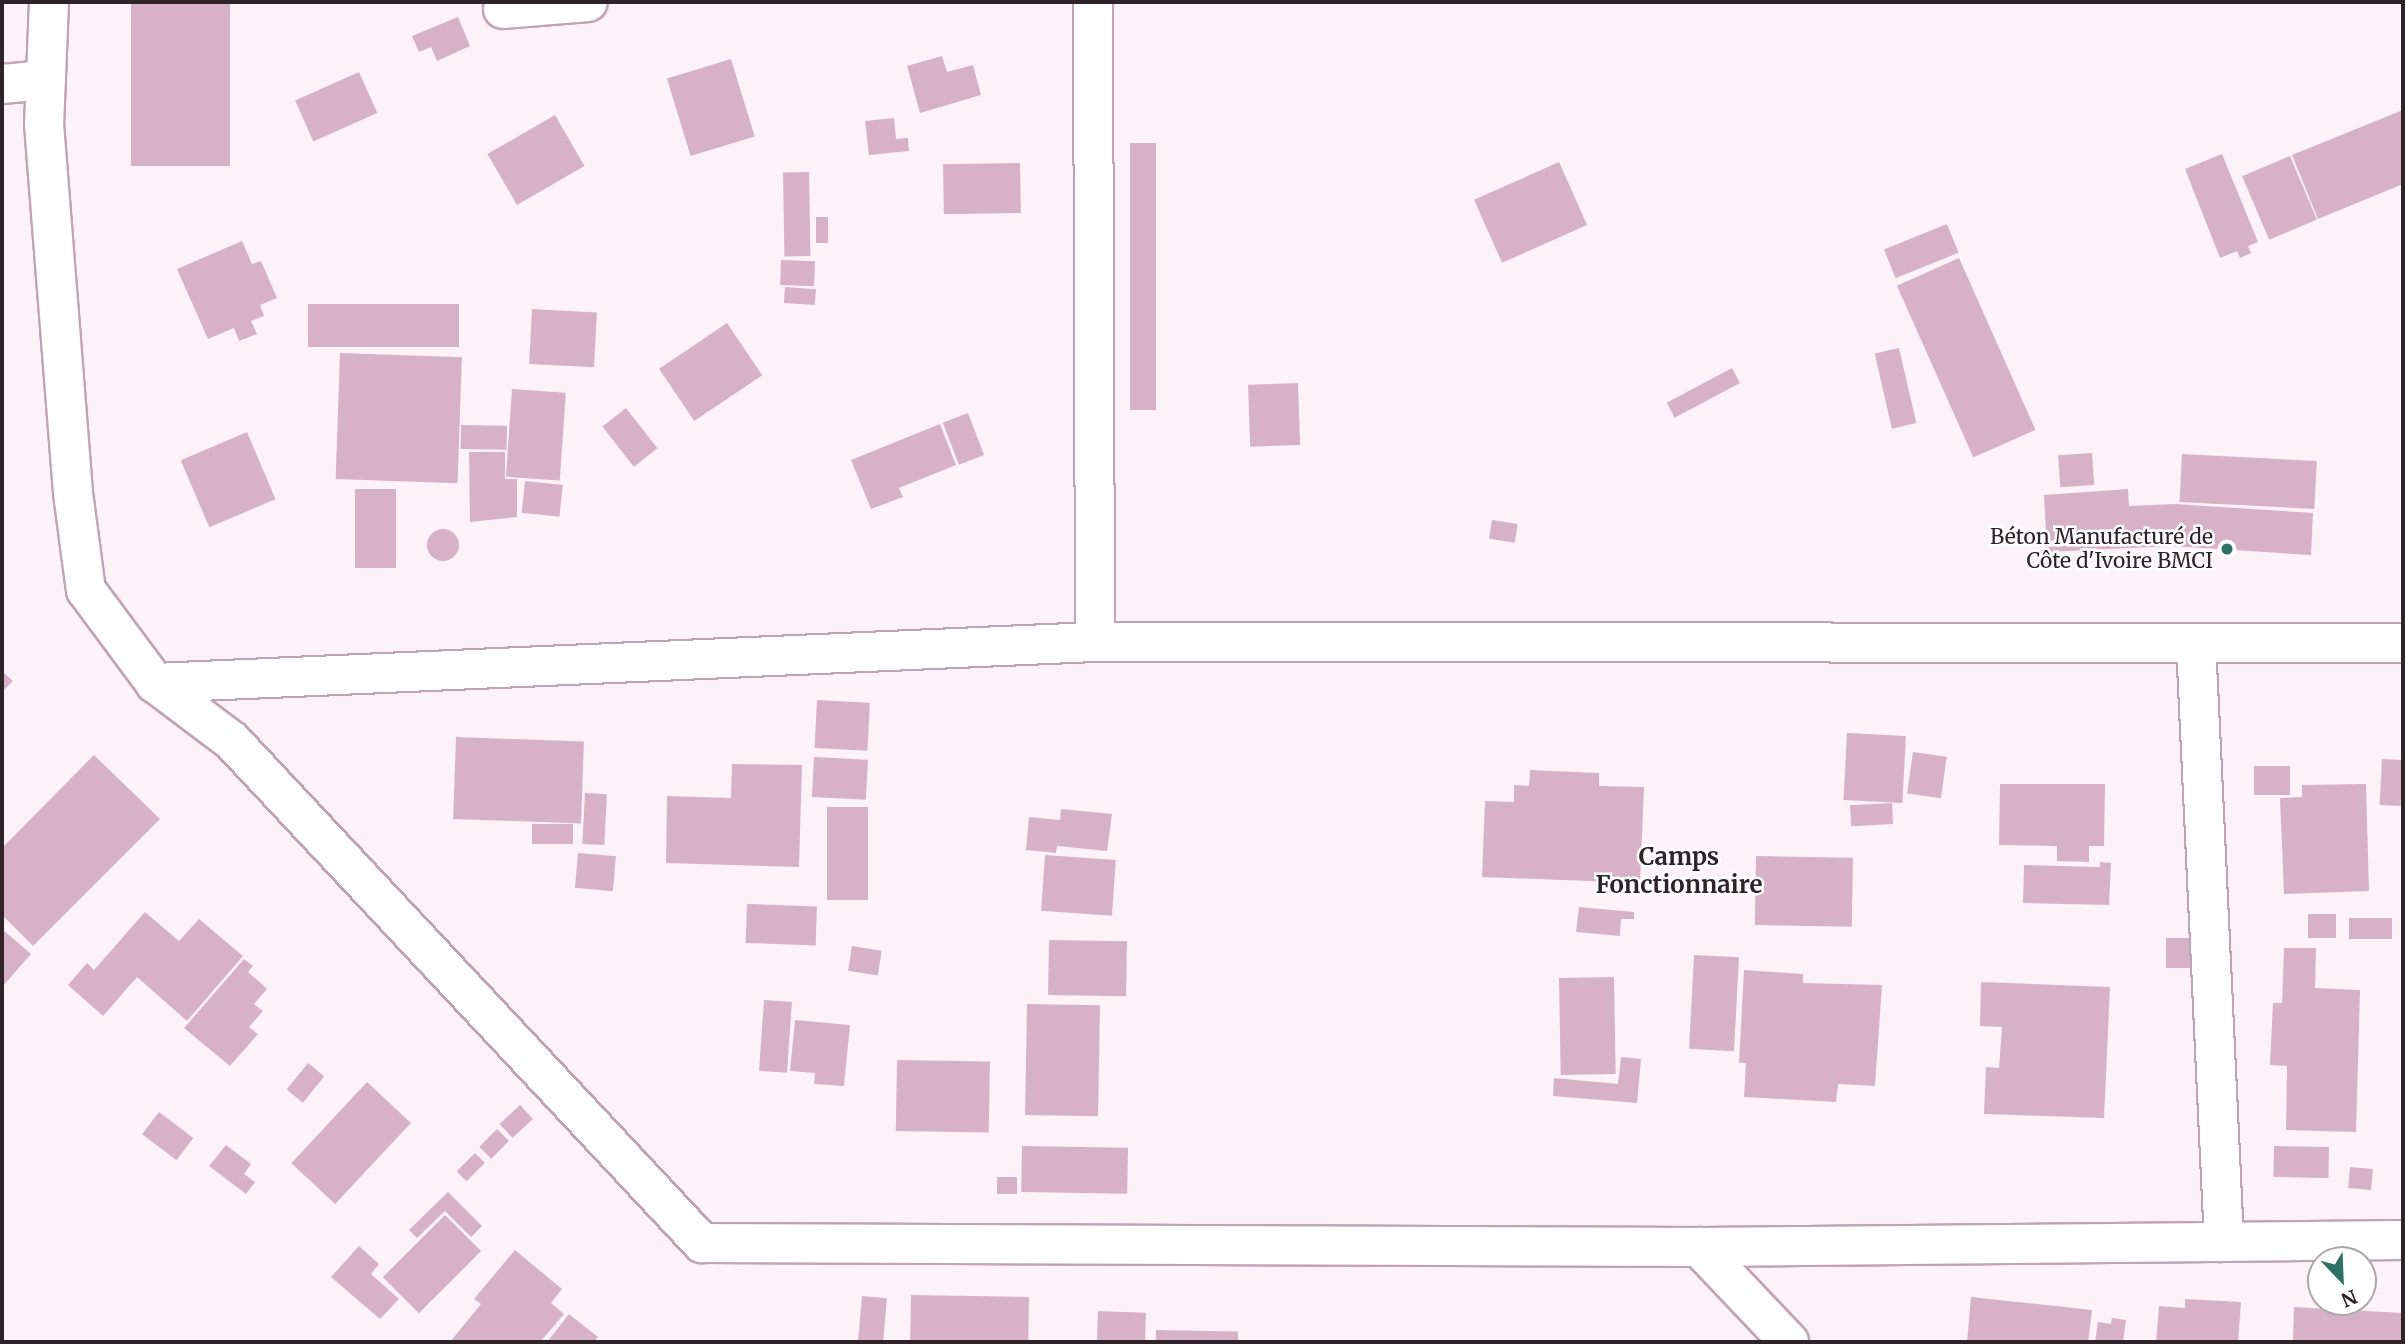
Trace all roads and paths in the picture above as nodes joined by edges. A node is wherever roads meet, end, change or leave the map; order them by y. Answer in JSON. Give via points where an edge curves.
{"nodes":[{"id":1,"x":50,"y":2,"type":"edge"},
{"id":2,"x":588,"y":2,"type":"edge"},
{"id":3,"x":1093,"y":2,"type":"edge"},
{"id":4,"x":503,"y":9,"type":"dead end"},
{"id":5,"x":46,"y":80,"type":"junction"},
{"id":6,"x":2,"y":84,"type":"edge"},
{"id":7,"x":1096,"y":642,"type":"junction"},
{"id":8,"x":2196,"y":643,"type":"junction"},
{"id":9,"x":2403,"y":643,"type":"edge"},
{"id":10,"x":155,"y":682,"type":"junction"},
{"id":11,"x":2403,"y":1240,"type":"edge"},
{"id":12,"x":2224,"y":1242,"type":"junction"},
{"id":13,"x":1699,"y":1247,"type":"junction"},
{"id":14,"x":1789,"y":1342,"type":"edge"}],
"edges":[{"from":1,"to":5,"type":"street"},
{"from":2,"to":4,"type":"street"},
{"from":3,"to":7,"type":"street"},
{"from":5,"to":6,"type":"street"},
{"from":5,"to":10,"type":"street","via":[[46,151],[73,493],[86,590]]},
{"from":7,"to":8,"type":"street"},
{"from":7,"to":10,"type":"street"},
{"from":8,"to":9,"type":"street"},
{"from":8,"to":12,"type":"street"},
{"from":10,"to":13,"type":"street","via":[[232,741],[702,1244]]},
{"from":11,"to":12,"type":"street"},
{"from":12,"to":13,"type":"street"},
{"from":13,"to":14,"type":"street"}]}
